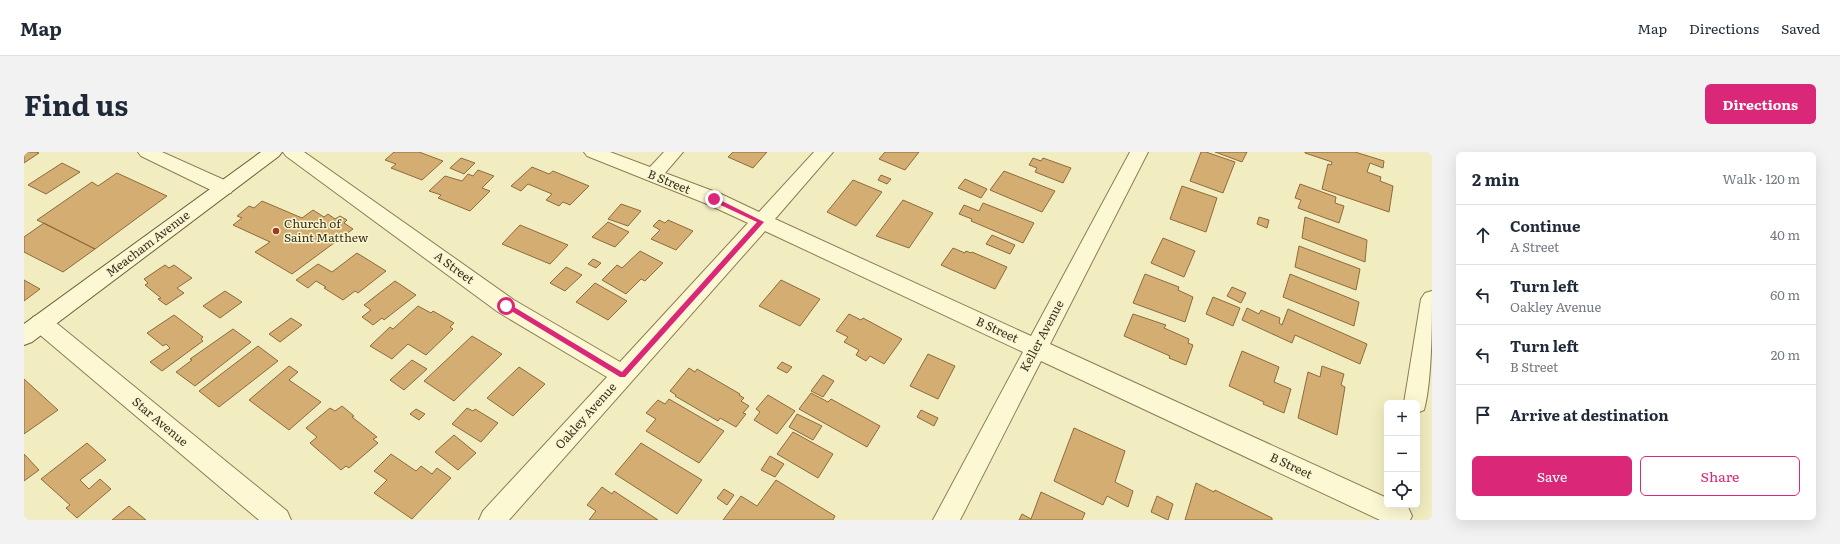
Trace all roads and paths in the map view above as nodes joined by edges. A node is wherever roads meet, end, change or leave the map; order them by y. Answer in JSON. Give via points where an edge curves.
{"nodes":[{"id":1,"x":147,"y":152,"type":"edge"},
{"id":2,"x":273,"y":152,"type":"edge"},
{"id":3,"x":292,"y":152,"type":"edge"},
{"id":4,"x":592,"y":152,"type":"edge"},
{"id":5,"x":674,"y":152,"type":"edge"},
{"id":6,"x":824,"y":152,"type":"edge"},
{"id":7,"x":1139,"y":152,"type":"edge"},
{"id":8,"x":652,"y":175,"type":"junction"},
{"id":9,"x":224,"y":188,"type":"junction"},
{"id":10,"x":761,"y":222,"type":"junction"},
{"id":11,"x":1432,"y":299,"type":"edge"},
{"id":12,"x":33,"y":329,"type":"edge"},
{"id":13,"x":1036,"y":348,"type":"junction"},
{"id":14,"x":623,"y":375,"type":"junction"},
{"id":15,"x":1416,"y":400,"type":"edge"},
{"id":16,"x":1399,"y":514,"type":"edge"},
{"id":17,"x":278,"y":520,"type":"edge"},
{"id":18,"x":492,"y":520,"type":"edge"},
{"id":19,"x":946,"y":520,"type":"edge"}],
"edges":[{"from":1,"to":9,"type":"street"},
{"from":2,"to":9,"type":"street","name":"Meacham Avenue"},
{"from":3,"to":14,"type":"street","name":"A Street","via":[[506,306]]},
{"from":4,"to":8,"type":"street","name":"B Street"},
{"from":5,"to":8,"type":"street"},
{"from":6,"to":10,"type":"street","name":"Oakley Avenue"},
{"from":7,"to":13,"type":"street","name":"Keller Avenue"},
{"from":8,"to":10,"type":"street","name":"B Street","via":[[714,199]]},
{"from":9,"to":12,"type":"street","name":"Meacham Avenue"},
{"from":10,"to":13,"type":"street","name":"B Street"},
{"from":10,"to":14,"type":"street","name":"Oakley Avenue"},
{"from":11,"to":15,"type":"street"},
{"from":12,"to":17,"type":"street","name":"Star Avenue"},
{"from":13,"to":16,"type":"street","name":"B Street"},
{"from":13,"to":19,"type":"street","name":"Keller Avenue"},
{"from":14,"to":18,"type":"street","name":"Oakley Avenue"}]}
